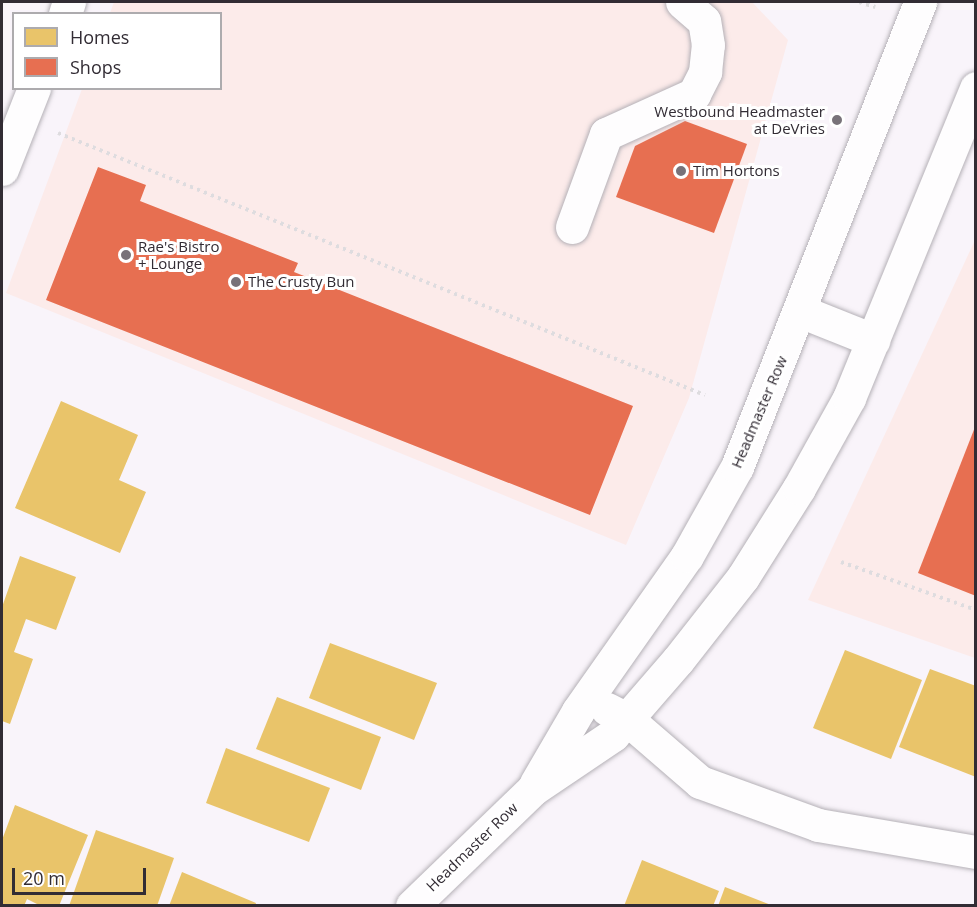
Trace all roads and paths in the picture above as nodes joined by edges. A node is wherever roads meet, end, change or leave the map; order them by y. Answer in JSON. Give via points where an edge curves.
{"nodes":[{"id":1,"x":682,"y":2,"type":"edge"},
{"id":2,"x":920,"y":2,"type":"edge"},
{"id":3,"x":975,"y":88,"type":"edge"},
{"id":4,"x":33,"y":90,"type":"edge"},
{"id":5,"x":22,"y":119,"type":"junction"},
{"id":6,"x":2,"y":169,"type":"edge"},
{"id":7,"x":572,"y":227,"type":"dead end"},
{"id":8,"x":800,"y":311,"type":"junction"},
{"id":9,"x":873,"y":340,"type":"junction"},
{"id":10,"x":705,"y":395,"type":"dead end"},
{"id":11,"x":841,"y":562,"type":"dead end"},
{"id":12,"x":975,"y":610,"type":"edge"},
{"id":13,"x":587,"y":699,"type":"junction"},
{"id":14,"x":627,"y":719,"type":"junction"},
{"id":15,"x":532,"y":789,"type":"junction"},
{"id":16,"x":975,"y":852,"type":"edge"},
{"id":17,"x":412,"y":906,"type":"edge"}],
"edges":[{"from":1,"to":7,"type":"street","via":[[704,21],[708,45],[705,72],[694,94],[606,134]]},
{"from":2,"to":8,"type":"street","name":"Headmaster Row"},
{"from":3,"to":9,"type":"street","name":"Headmaster Row"},
{"from":4,"to":5,"type":"street"},
{"from":5,"to":6,"type":"street"},
{"from":5,"to":10,"type":"path"},
{"from":8,"to":9,"type":"street"},
{"from":8,"to":13,"type":"street","name":"Headmaster Row","via":[[737,467],[687,556]]},
{"from":9,"to":14,"type":"street","name":"Headmaster Row","via":[[849,398],[743,577]]},
{"from":11,"to":12,"type":"path"},
{"from":13,"to":14,"type":"street"},
{"from":13,"to":15,"type":"street","name":"Headmaster Row"},
{"from":14,"to":15,"type":"street","name":"Headmaster Row","via":[[613,735]]},
{"from":14,"to":16,"type":"street","via":[[700,782],[818,825]]},
{"from":15,"to":17,"type":"street","name":"Headmaster Row"}]}
